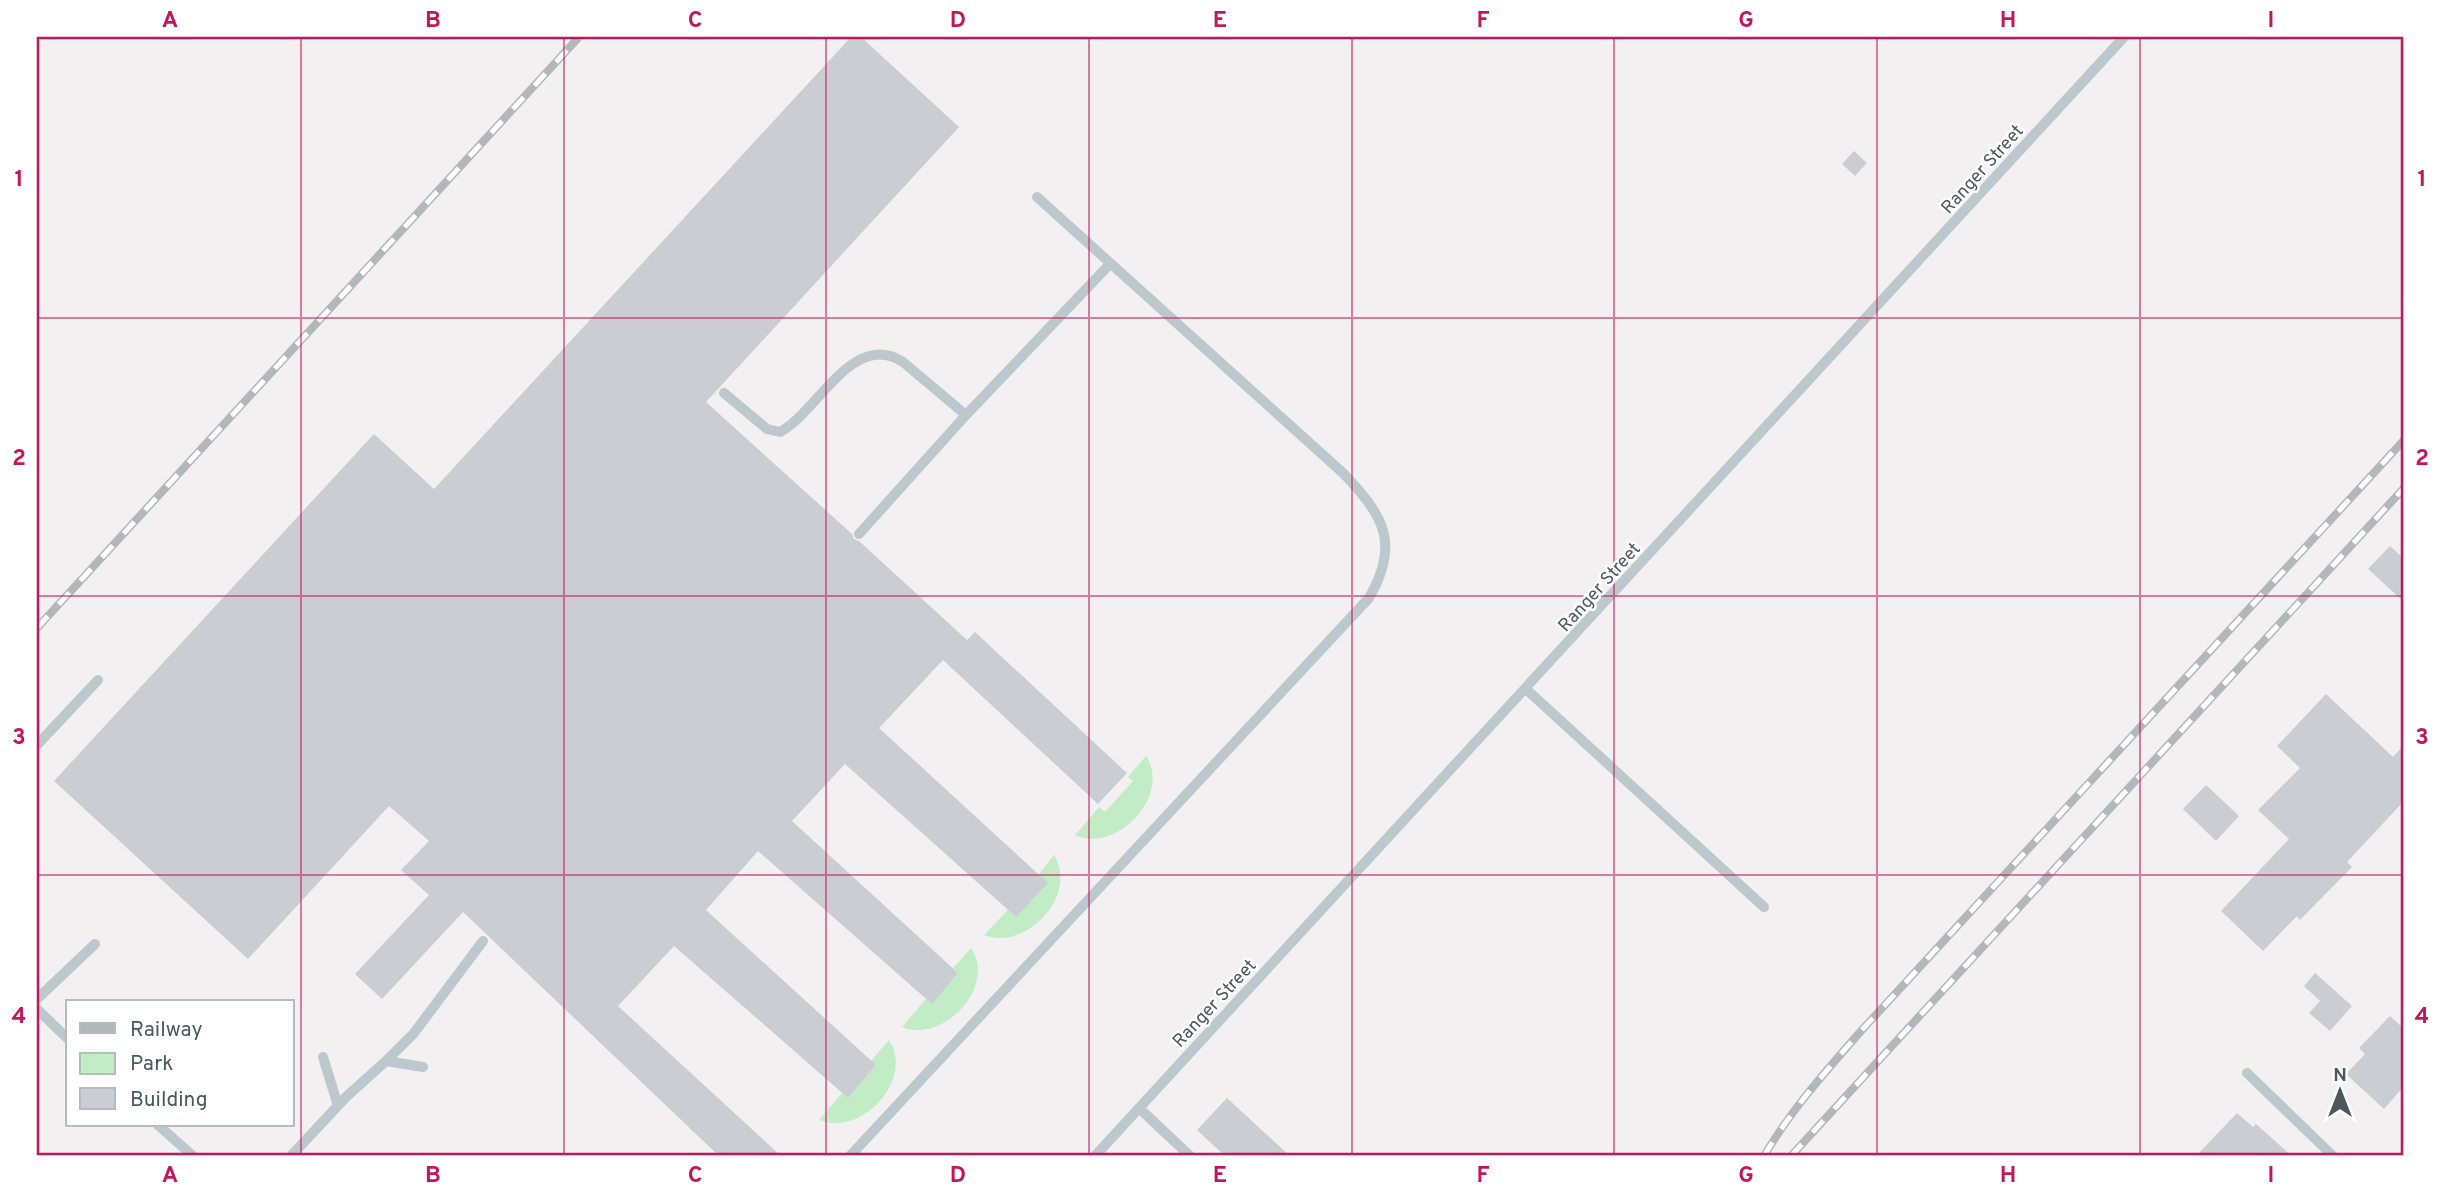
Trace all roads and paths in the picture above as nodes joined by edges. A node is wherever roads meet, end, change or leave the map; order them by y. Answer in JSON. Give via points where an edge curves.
{"nodes":[{"id":1,"x":2124,"y":37,"type":"edge"},
{"id":2,"x":1037,"y":197,"type":"dead end"},
{"id":3,"x":1110,"y":264,"type":"junction"},
{"id":4,"x":724,"y":393,"type":"dead end"},
{"id":5,"x":967,"y":415,"type":"junction"},
{"id":6,"x":859,"y":534,"type":"dead end"},
{"id":7,"x":98,"y":680,"type":"dead end"},
{"id":8,"x":1526,"y":689,"type":"junction"},
{"id":9,"x":37,"y":745,"type":"edge"},
{"id":10,"x":1764,"y":907,"type":"dead end"},
{"id":11,"x":483,"y":941,"type":"dead end"},
{"id":12,"x":95,"y":944,"type":"dead end"},
{"id":13,"x":37,"y":999,"type":"edge"},
{"id":14,"x":37,"y":1009,"type":"edge"},
{"id":15,"x":66,"y":1037,"type":"edge"},
{"id":16,"x":323,"y":1057,"type":"dead end"},
{"id":17,"x":386,"y":1060,"type":"junction"},
{"id":18,"x":423,"y":1067,"type":"dead end"},
{"id":19,"x":2247,"y":1073,"type":"dead end"},
{"id":20,"x":338,"y":1106,"type":"junction"},
{"id":21,"x":1139,"y":1108,"type":"junction"},
{"id":22,"x":159,"y":1126,"type":"edge"},
{"id":23,"x":192,"y":1156,"type":"edge"},
{"id":24,"x":291,"y":1156,"type":"edge"},
{"id":25,"x":850,"y":1156,"type":"edge"},
{"id":26,"x":1095,"y":1156,"type":"edge"},
{"id":27,"x":1190,"y":1156,"type":"edge"},
{"id":28,"x":2333,"y":1156,"type":"edge"}],
"edges":[{"from":1,"to":8,"type":"lane","name":"Ranger Street"},
{"from":2,"to":3,"type":"lane"},
{"from":3,"to":5,"type":"lane"},
{"from":3,"to":25,"type":"lane","via":[[1366,497],[1378,514],[1385,537],[1381,578],[1369,598]]},
{"from":4,"to":5,"type":"lane","via":[[767,429],[780,432],[840,374],[865,356],[878,354],[903,362]]},
{"from":5,"to":6,"type":"lane"},
{"from":7,"to":9,"type":"lane"},
{"from":8,"to":10,"type":"lane"},
{"from":8,"to":21,"type":"lane","name":"Ranger Street"},
{"from":11,"to":17,"type":"lane","via":[[414,1033]]},
{"from":12,"to":13,"type":"lane"},
{"from":14,"to":15,"type":"lane"},
{"from":16,"to":20,"type":"lane"},
{"from":17,"to":18,"type":"lane"},
{"from":17,"to":20,"type":"lane"},
{"from":19,"to":28,"type":"lane"},
{"from":20,"to":24,"type":"lane"},
{"from":21,"to":26,"type":"lane","name":"Ranger Street"},
{"from":21,"to":27,"type":"lane"},
{"from":22,"to":23,"type":"lane"}]}
